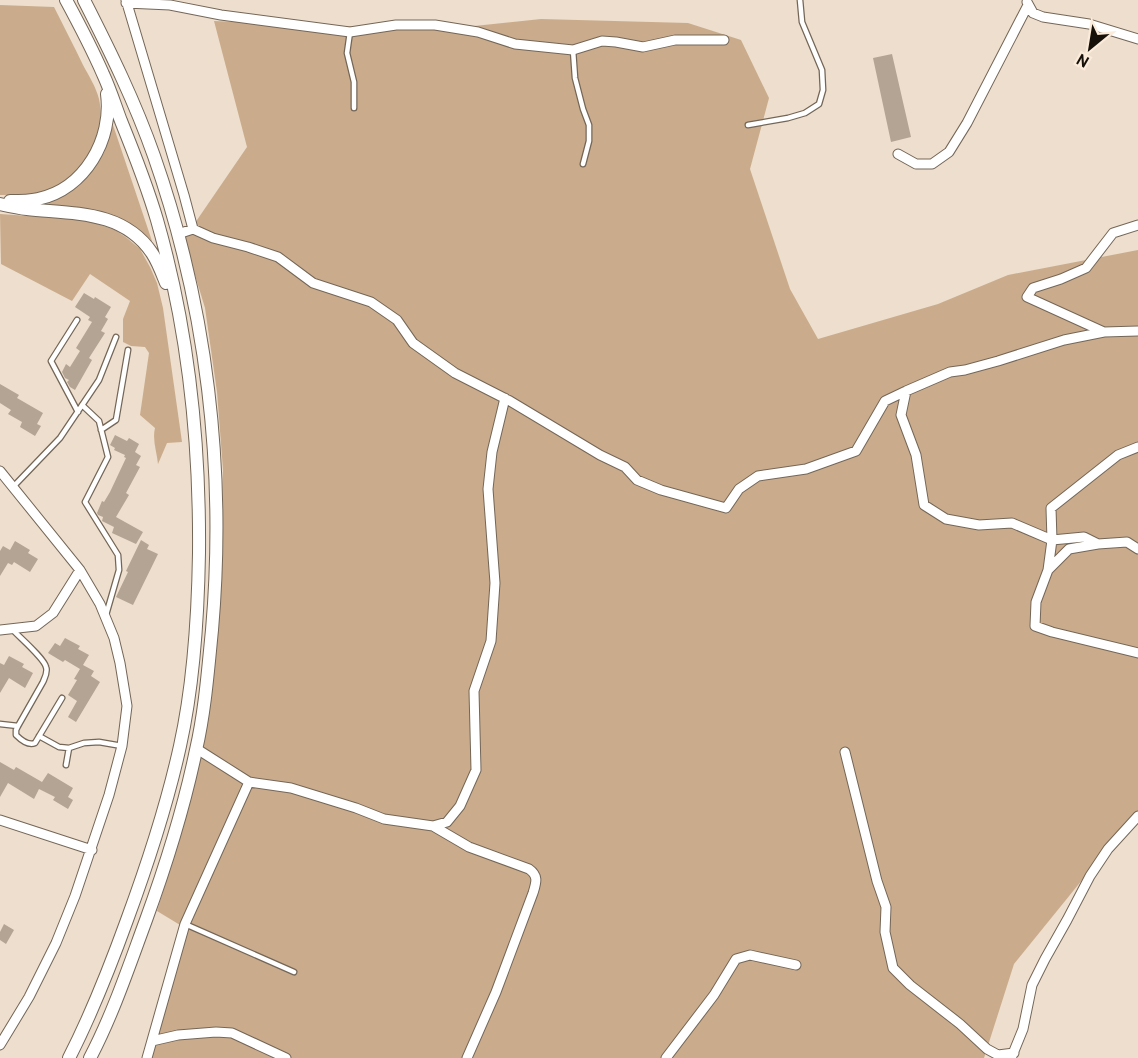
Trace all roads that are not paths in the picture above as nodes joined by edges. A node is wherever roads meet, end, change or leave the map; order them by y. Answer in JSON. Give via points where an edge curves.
{"nodes":[{"id":1,"x":66,"y":0,"type":"edge"},
{"id":2,"x":84,"y":0,"type":"edge"},
{"id":3,"x":800,"y":0,"type":"edge"},
{"id":4,"x":126,"y":1,"type":"edge"},
{"id":5,"x":1027,"y":3,"type":"edge"},
{"id":6,"x":350,"y":32,"type":"junction"},
{"id":7,"x":1138,"y":39,"type":"edge"},
{"id":8,"x":724,"y":40,"type":"dead end"},
{"id":9,"x":573,"y":50,"type":"junction"},
{"id":10,"x":104,"y":74,"type":"junction"},
{"id":11,"x":354,"y":108,"type":"dead end"},
{"id":12,"x":748,"y":125,"type":"dead end"},
{"id":13,"x":898,"y":154,"type":"dead end"},
{"id":14,"x":583,"y":164,"type":"dead end"},
{"id":15,"x":0,"y":203,"type":"edge"},
{"id":16,"x":1138,"y":225,"type":"edge"},
{"id":17,"x":193,"y":229,"type":"junction"},
{"id":18,"x":178,"y":234,"type":"junction"},
{"id":19,"x":77,"y":320,"type":"dead end"},
{"id":20,"x":180,"y":320,"type":"junction"},
{"id":21,"x":1138,"y":331,"type":"edge"},
{"id":22,"x":1104,"y":332,"type":"junction"},
{"id":23,"x":116,"y":337,"type":"dead end"},
{"id":24,"x":128,"y":350,"type":"dead end"},
{"id":25,"x":906,"y":391,"type":"junction"},
{"id":26,"x":505,"y":398,"type":"junction"},
{"id":27,"x":82,"y":405,"type":"junction"},
{"id":28,"x":78,"y":412,"type":"junction"},
{"id":29,"x":101,"y":430,"type":"junction"},
{"id":30,"x":1138,"y":447,"type":"edge"},
{"id":31,"x":0,"y":471,"type":"edge"},
{"id":32,"x":14,"y":487,"type":"junction"},
{"id":33,"x":1052,"y":540,"type":"junction"},
{"id":34,"x":1098,"y":544,"type":"junction"},
{"id":35,"x":1138,"y":549,"type":"edge"},
{"id":36,"x":80,"y":570,"type":"junction"},
{"id":37,"x":1048,"y":570,"type":"junction"},
{"id":38,"x":106,"y":618,"type":"junction"},
{"id":39,"x":12,"y":629,"type":"junction"},
{"id":40,"x":0,"y":630,"type":"edge"},
{"id":41,"x":1138,"y":653,"type":"edge"},
{"id":42,"x":62,"y":698,"type":"dead end"},
{"id":43,"x":0,"y":724,"type":"edge"},
{"id":44,"x":18,"y":726,"type":"junction"},
{"id":45,"x":39,"y":736,"type":"junction"},
{"id":46,"x":122,"y":746,"type":"junction"},
{"id":47,"x":69,"y":748,"type":"junction"},
{"id":48,"x":197,"y":748,"type":"junction"},
{"id":49,"x":846,"y":752,"type":"dead end"},
{"id":50,"x":66,"y":765,"type":"dead end"},
{"id":51,"x":249,"y":782,"type":"junction"},
{"id":52,"x":1138,"y":816,"type":"edge"},
{"id":53,"x":0,"y":820,"type":"edge"},
{"id":54,"x":433,"y":826,"type":"junction"},
{"id":55,"x":92,"y":850,"type":"junction"},
{"id":56,"x":185,"y":924,"type":"junction"},
{"id":57,"x":796,"y":965,"type":"dead end"},
{"id":58,"x":294,"y":972,"type":"dead end"},
{"id":59,"x":152,"y":1041,"type":"junction"},
{"id":60,"x":0,"y":1042,"type":"edge"},
{"id":61,"x":1012,"y":1055,"type":"edge"},
{"id":62,"x":69,"y":1058,"type":"edge"},
{"id":63,"x":90,"y":1058,"type":"edge"},
{"id":64,"x":147,"y":1058,"type":"edge"},
{"id":65,"x":286,"y":1058,"type":"edge"},
{"id":66,"x":467,"y":1058,"type":"edge"},
{"id":67,"x":666,"y":1058,"type":"edge"}],
"edges":[{"from":1,"to":10,"type":"main road"},
{"from":2,"to":18,"type":"main road","via":[[118,67],[154,155]]},
{"from":3,"to":12,"type":"lane","via":[[802,22],[822,70],[819,104],[805,113]]},
{"from":4,"to":6,"type":"street"},
{"from":4,"to":17,"type":"street"},
{"from":5,"to":7,"type":"street","via":[[1043,17],[1089,24]]},
{"from":5,"to":13,"type":"street","via":[[949,152],[932,164],[915,164]]},
{"from":6,"to":9,"type":"street","via":[[396,25],[435,25],[478,32],[515,44]]},
{"from":6,"to":11,"type":"lane","via":[[347,53],[354,82]]},
{"from":8,"to":9,"type":"street","via":[[675,40],[643,47],[602,41]]},
{"from":9,"to":14,"type":"lane","via":[[575,78],[589,125]]},
{"from":10,"to":15,"type":"main road","via":[[107,125],[93,161],[74,182],[50,195]]},
{"from":10,"to":20,"type":"main road","via":[[157,220]]},
{"from":15,"to":20,"type":"main road","via":[[96,216],[131,232],[152,253],[161,269]]},
{"from":16,"to":22,"type":"street","via":[[1113,233],[1086,267],[1033,288],[1027,297]]},
{"from":17,"to":18,"type":"street"},
{"from":17,"to":26,"type":"street","via":[[278,257],[313,283],[371,302],[397,320],[413,343],[455,373]]},
{"from":18,"to":48,"type":"main road","via":[[201,341],[215,461],[215,599]]},
{"from":19,"to":28,"type":"lane","via":[[51,361]]},
{"from":20,"to":62,"type":"main road","via":[[196,439],[199,513],[198,594],[190,685],[162,817],[107,974]]},
{"from":21,"to":22,"type":"street"},
{"from":22,"to":25,"type":"street","via":[[950,372]]},
{"from":23,"to":27,"type":"lane","via":[[99,380]]},
{"from":24,"to":29,"type":"lane","via":[[116,420]]},
{"from":25,"to":26,"type":"street","via":[[885,401],[856,451],[806,469],[758,476],[739,489],[726,508],[637,480],[626,467]]},
{"from":25,"to":33,"type":"street","via":[[901,415],[916,455],[924,505],[946,519],[979,525],[1012,523]]},
{"from":26,"to":54,"type":"street","via":[[488,489],[495,583],[491,641],[474,691],[476,770],[460,806],[447,822]]},
{"from":27,"to":28,"type":"lane"},
{"from":27,"to":29,"type":"lane","via":[[99,421]]},
{"from":28,"to":32,"type":"lane","via":[[60,438]]},
{"from":29,"to":38,"type":"lane","via":[[108,458],[85,502],[118,555],[119,570]]},
{"from":30,"to":33,"type":"street","via":[[1118,455],[1052,508]]},
{"from":31,"to":32,"type":"street"},
{"from":32,"to":36,"type":"street"},
{"from":33,"to":34,"type":"street","via":[[1084,537]]},
{"from":33,"to":37,"type":"street"},
{"from":34,"to":35,"type":"street","via":[[1127,542]]},
{"from":34,"to":37,"type":"street","via":[[1069,549]]},
{"from":36,"to":38,"type":"street"},
{"from":36,"to":39,"type":"street","via":[[53,614],[36,626]]},
{"from":37,"to":41,"type":"street","via":[[1036,602],[1035,626]]},
{"from":38,"to":46,"type":"street","via":[[114,638],[127,706]]},
{"from":39,"to":40,"type":"street"},
{"from":39,"to":44,"type":"lane","via":[[46,668],[43,682]]},
{"from":42,"to":45,"type":"lane"},
{"from":43,"to":44,"type":"lane"},
{"from":44,"to":45,"type":"lane","via":[[16,735],[28,744],[35,743]]},
{"from":45,"to":47,"type":"lane"},
{"from":46,"to":47,"type":"lane","via":[[99,742]]},
{"from":46,"to":55,"type":"street"},
{"from":47,"to":50,"type":"lane"},
{"from":48,"to":51,"type":"street"},
{"from":48,"to":63,"type":"main road","via":[[155,894],[124,981]]},
{"from":49,"to":61,"type":"street","via":[[886,907],[885,932],[894,968],[987,1049],[998,1055]]},
{"from":51,"to":54,"type":"street","via":[[291,788],[384,819]]},
{"from":51,"to":56,"type":"street"},
{"from":52,"to":61,"type":"street","via":[[1090,876],[1045,959],[1032,985],[1023,1029]]},
{"from":53,"to":55,"type":"street"},
{"from":54,"to":66,"type":"street","via":[[469,847],[529,869],[537,879]]},
{"from":55,"to":60,"type":"street","via":[[56,943],[29,997]]},
{"from":56,"to":58,"type":"lane"},
{"from":56,"to":59,"type":"street"},
{"from":57,"to":67,"type":"street","via":[[750,955],[736,959]]},
{"from":59,"to":64,"type":"street"},
{"from":59,"to":65,"type":"street","via":[[178,1035],[232,1033]]}]}
